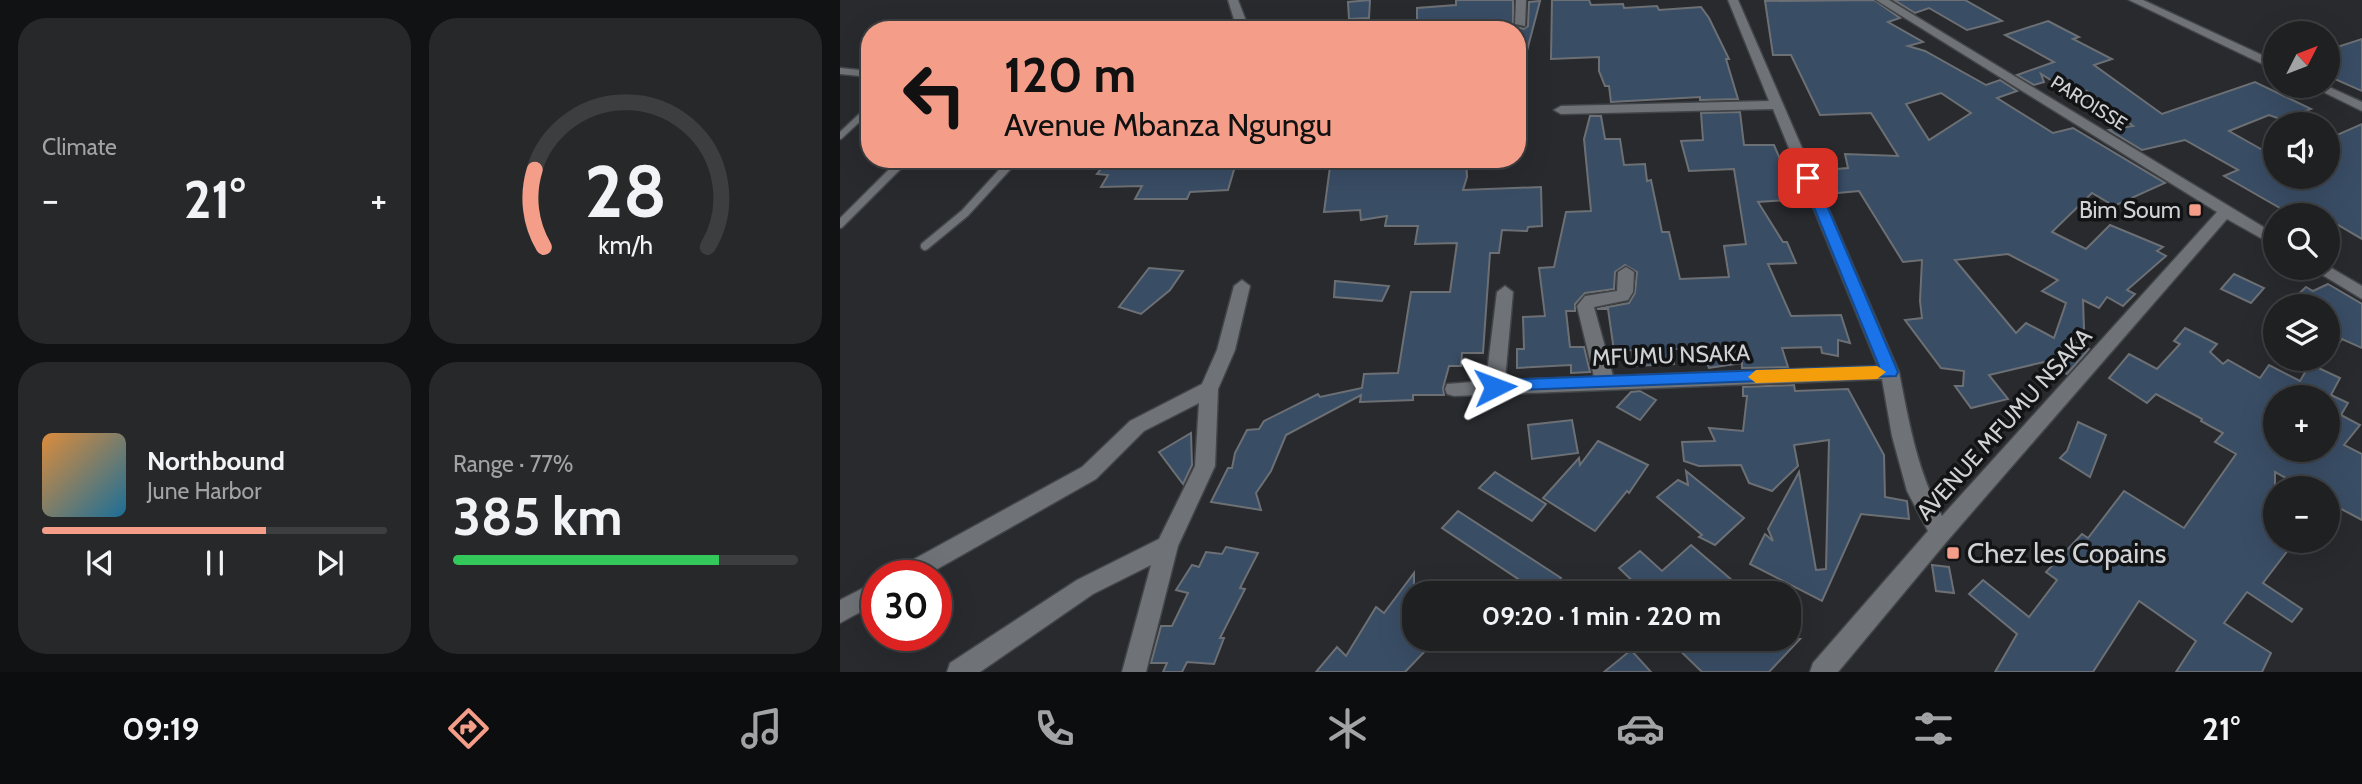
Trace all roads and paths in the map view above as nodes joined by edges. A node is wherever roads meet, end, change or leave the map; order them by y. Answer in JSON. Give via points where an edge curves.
{"nodes":[{"id":1,"x":1233,"y":0,"type":"edge"},
{"id":2,"x":1521,"y":0,"type":"edge"},
{"id":3,"x":1733,"y":0,"type":"edge"},
{"id":4,"x":1881,"y":0,"type":"edge"},
{"id":5,"x":2133,"y":0,"type":"edge"},
{"id":6,"x":1240,"y":21,"type":"edge"},
{"id":7,"x":1521,"y":21,"type":"edge"},
{"id":8,"x":2263,"y":60,"type":"edge"},
{"id":9,"x":840,"y":71,"type":"edge"},
{"id":10,"x":861,"y":73,"type":"edge"},
{"id":11,"x":2340,"y":97,"type":"edge"},
{"id":12,"x":1778,"y":105,"type":"junction"},
{"id":13,"x":2362,"y":107,"type":"edge"},
{"id":14,"x":1561,"y":110,"type":"dead end"},
{"id":15,"x":861,"y":116,"type":"edge"},
{"id":16,"x":840,"y":136,"type":"edge"},
{"id":17,"x":896,"y":168,"type":"edge"},
{"id":18,"x":1007,"y":168,"type":"edge"},
{"id":19,"x":2225,"y":212,"type":"junction"},
{"id":20,"x":840,"y":224,"type":"edge"},
{"id":21,"x":2263,"y":235,"type":"edge"},
{"id":22,"x":925,"y":246,"type":"dead end"},
{"id":23,"x":1626,"y":272,"type":"dead end"},
{"id":24,"x":2340,"y":280,"type":"edge"},
{"id":25,"x":1242,"y":286,"type":"dead end"},
{"id":26,"x":1505,"y":292,"type":"dead end"},
{"id":27,"x":2362,"y":293,"type":"edge"},
{"id":28,"x":1890,"y":372,"type":"junction"},
{"id":29,"x":1605,"y":382,"type":"junction"},
{"id":30,"x":1495,"y":387,"type":"junction"},
{"id":31,"x":1454,"y":388,"type":"dead end"},
{"id":32,"x":1209,"y":389,"type":"junction"},
{"id":33,"x":1940,"y":533,"type":"junction"},
{"id":34,"x":1167,"y":546,"type":"junction"},
{"id":35,"x":933,"y":560,"type":"edge"},
{"id":36,"x":861,"y":600,"type":"edge"},
{"id":37,"x":840,"y":612,"type":"edge"},
{"id":38,"x":959,"y":672,"type":"edge"},
{"id":39,"x":1134,"y":672,"type":"edge"},
{"id":40,"x":1822,"y":672,"type":"edge"}],
"edges":[{"from":1,"to":6,"type":"street"},
{"from":2,"to":7,"type":"street"},
{"from":3,"to":12,"type":"street"},
{"from":4,"to":19,"type":"street","name":"PAROISSE"},
{"from":5,"to":8,"type":"street"},
{"from":9,"to":10,"type":"lane"},
{"from":11,"to":13,"type":"street"},
{"from":12,"to":14,"type":"street"},
{"from":12,"to":28,"type":"street"},
{"from":15,"to":16,"type":"lane"},
{"from":17,"to":20,"type":"lane"},
{"from":18,"to":22,"type":"lane","via":[[981,198]]},
{"from":19,"to":21,"type":"street","name":"PAROISSE"},
{"from":19,"to":33,"type":"street","name":"AVENUE MFUMU NSAKA"},
{"from":23,"to":29,"type":"street","via":[[1622,296],[1591,300],[1585,306]]},
{"from":24,"to":27,"type":"street"},
{"from":25,"to":32,"type":"street","via":[[1226,350]]},
{"from":26,"to":30,"type":"street"},
{"from":28,"to":29,"type":"street","name":"MFUMU NSAKA"},
{"from":28,"to":33,"type":"street","via":[[1917,491]]},
{"from":29,"to":30,"type":"street","name":"MFUMU NSAKA"},
{"from":30,"to":31,"type":"street","name":"MFUMU NSAKA"},
{"from":32,"to":34,"type":"street","via":[[1205,466]]},
{"from":32,"to":35,"type":"street","via":[[1137,426],[1089,474]]},
{"from":33,"to":40,"type":"street","name":"AVENUE MFUMU NSAKA"},
{"from":34,"to":38,"type":"street","via":[[1085,587]]},
{"from":34,"to":39,"type":"street"},
{"from":36,"to":37,"type":"street"}]}
